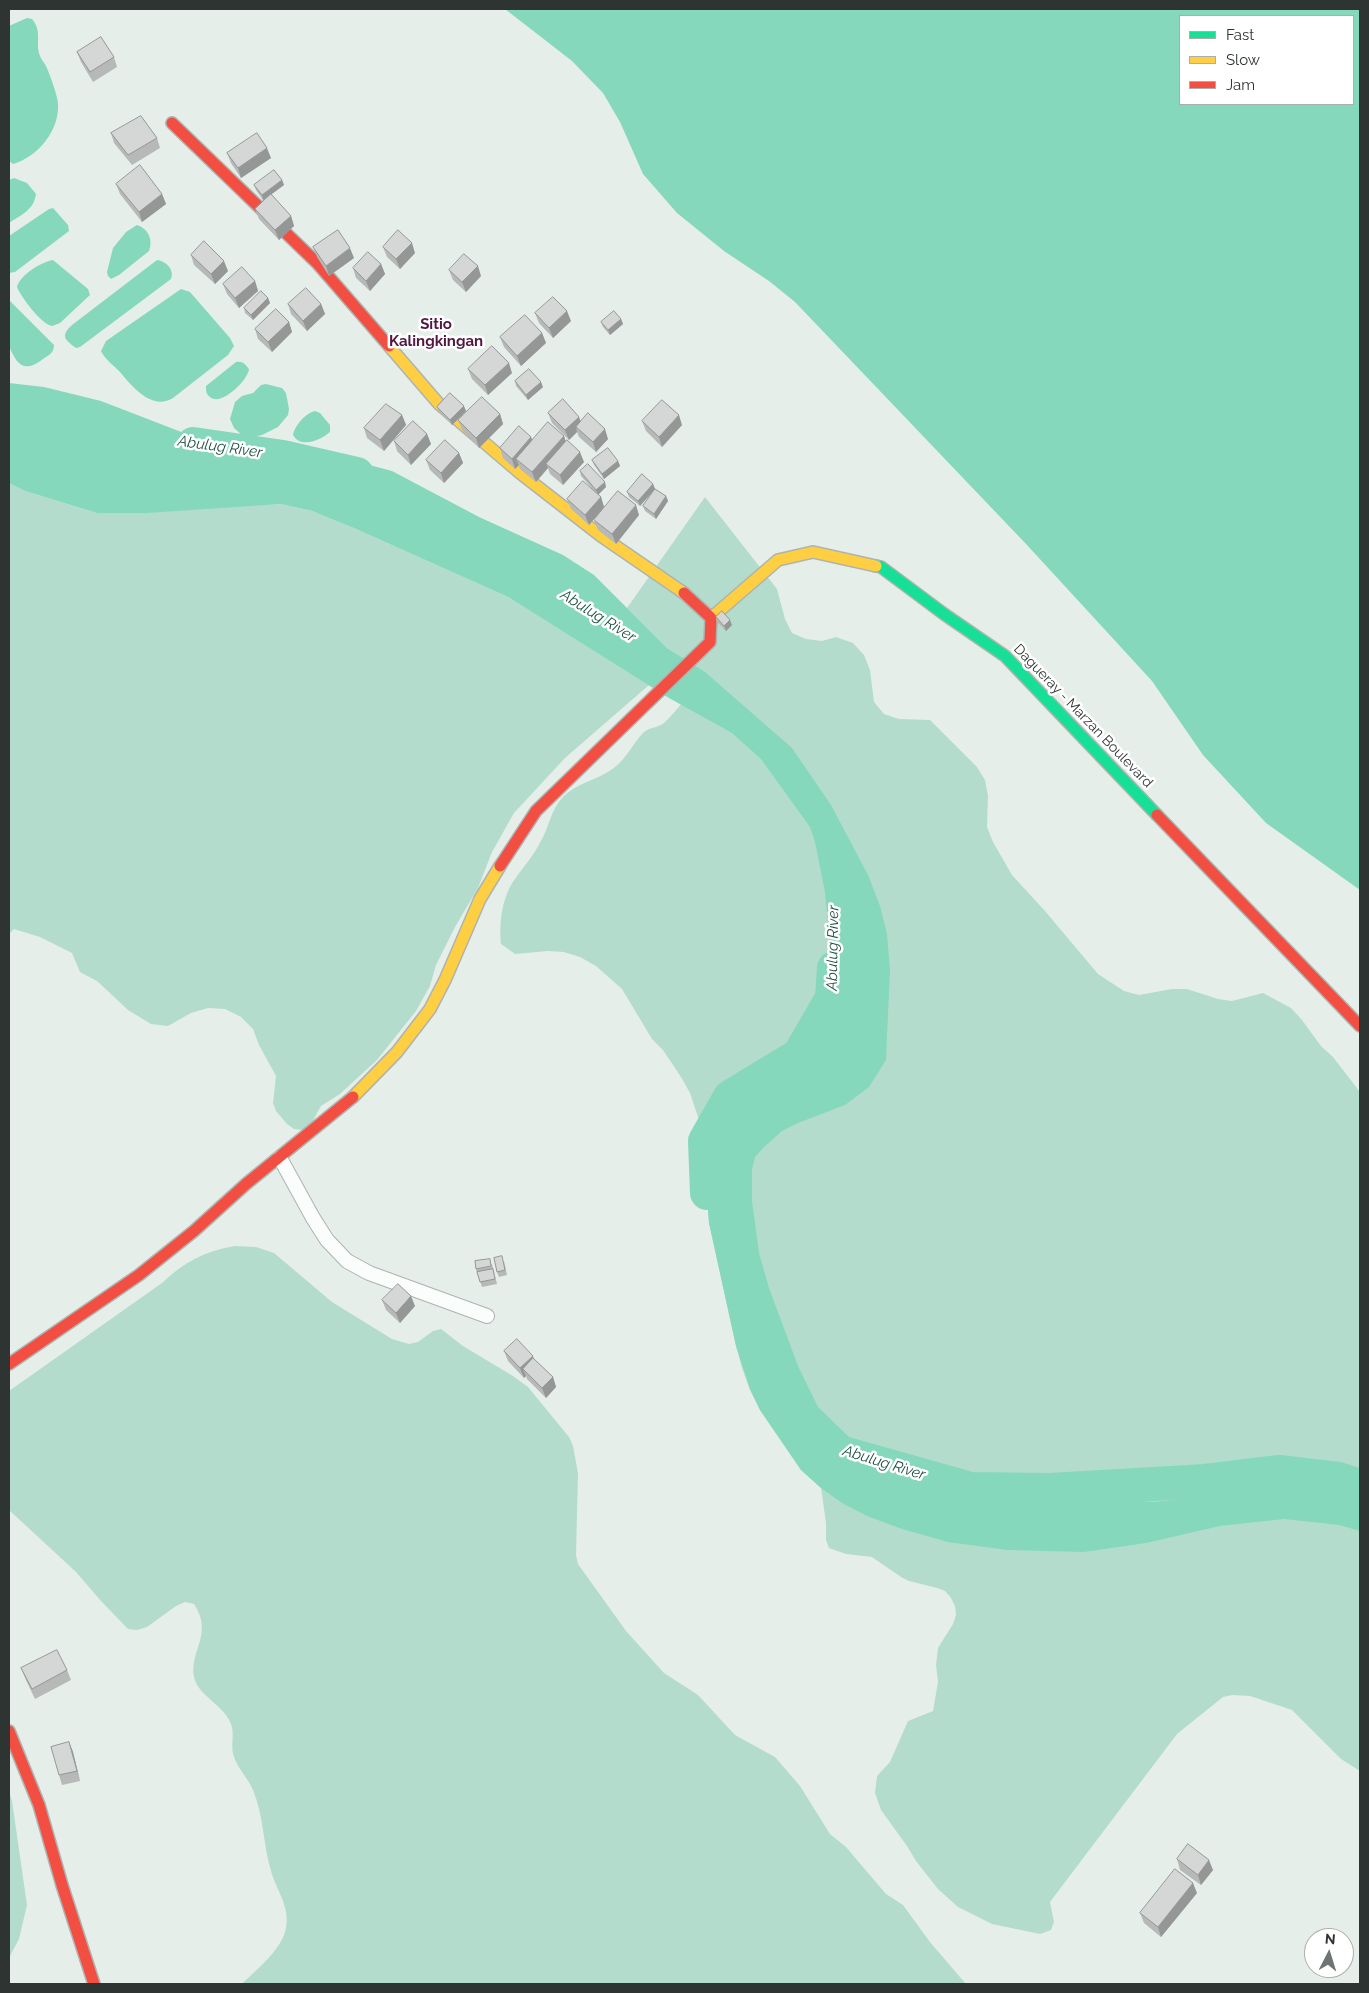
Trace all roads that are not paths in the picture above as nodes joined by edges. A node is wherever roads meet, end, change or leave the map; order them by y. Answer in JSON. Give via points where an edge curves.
{"nodes":[{"id":1,"x":172,"y":123,"type":"dead end"},
{"id":2,"x":711,"y":618,"type":"junction"},
{"id":3,"x":1360,"y":1026,"type":"edge"},
{"id":4,"x":280,"y":1158,"type":"junction"},
{"id":5,"x":487,"y":1316,"type":"dead end"},
{"id":6,"x":9,"y":1364,"type":"edge"},
{"id":7,"x":9,"y":1731,"type":"edge"},
{"id":8,"x":94,"y":1984,"type":"edge"}],
"edges":[{"from":1,"to":2,"type":"street","via":[[317,263],[439,404],[520,473],[601,536],[690,597]]},
{"from":2,"to":3,"type":"street","name":"Dagueray - Marzan Boulevard","via":[[778,560],[813,552],[881,567],[1005,656]]},
{"from":2,"to":4,"type":"street","via":[[710,642],[536,811],[480,900],[430,1009],[397,1052],[359,1092]]},
{"from":4,"to":5,"type":"street","via":[[313,1218],[347,1261],[369,1273]]},
{"from":4,"to":6,"type":"street","via":[[139,1275]]},
{"from":7,"to":8,"type":"street","via":[[39,1805]]}]}
